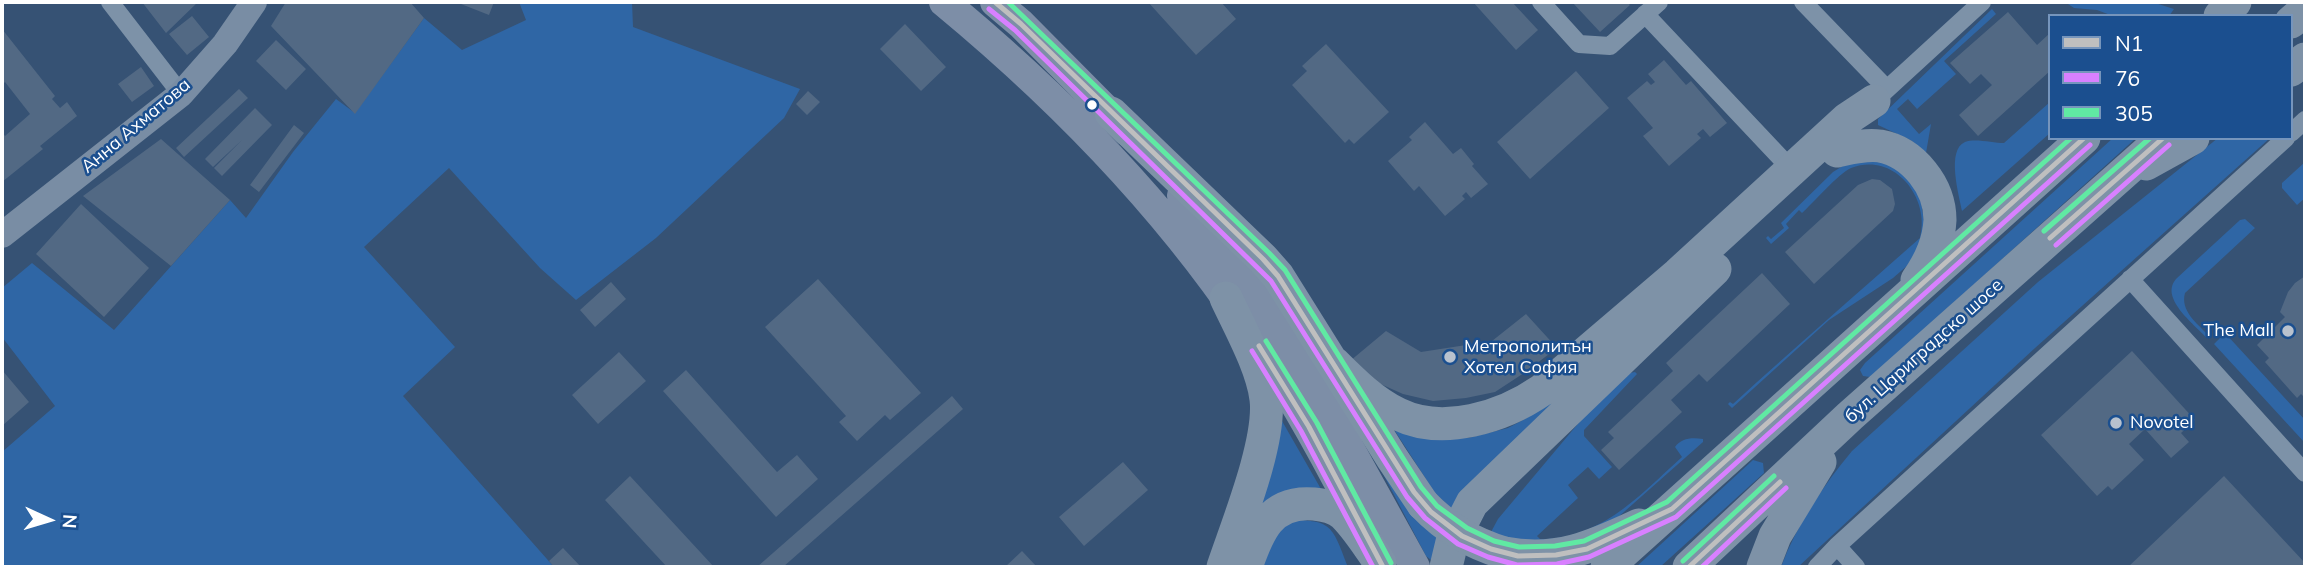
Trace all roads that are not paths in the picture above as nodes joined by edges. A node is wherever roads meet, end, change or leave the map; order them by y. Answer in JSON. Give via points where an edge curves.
{"nodes":[{"id":1,"x":110,"y":2,"type":"edge"},
{"id":2,"x":254,"y":2,"type":"edge"},
{"id":3,"x":944,"y":2,"type":"edge"},
{"id":4,"x":995,"y":2,"type":"edge"},
{"id":5,"x":1541,"y":2,"type":"edge"},
{"id":6,"x":1659,"y":2,"type":"edge"},
{"id":7,"x":1803,"y":2,"type":"edge"},
{"id":8,"x":1982,"y":2,"type":"edge"},
{"id":9,"x":2235,"y":2,"type":"edge"},
{"id":10,"x":1645,"y":14,"type":"junction"},
{"id":11,"x":2222,"y":14,"type":"edge"},
{"id":12,"x":181,"y":94,"type":"junction"},
{"id":13,"x":1881,"y":95,"type":"junction"},
{"id":14,"x":1111,"y":113,"type":"junction"},
{"id":15,"x":2082,"y":140,"type":"edge"},
{"id":16,"x":2161,"y":140,"type":"edge"},
{"id":17,"x":2189,"y":140,"type":"edge"},
{"id":18,"x":2284,"y":140,"type":"edge"},
{"id":19,"x":1837,"y":151,"type":"junction"},
{"id":20,"x":1793,"y":171,"type":"junction"},
{"id":21,"x":2116,"y":180,"type":"junction"},
{"id":22,"x":2,"y":234,"type":"edge"},
{"id":23,"x":2130,"y":279,"type":"junction"},
{"id":24,"x":1226,"y":298,"type":"junction"},
{"id":25,"x":1888,"y":314,"type":"junction"},
{"id":26,"x":1334,"y":363,"type":"junction"},
{"id":27,"x":1850,"y":416,"type":"junction"},
{"id":28,"x":2305,"y":474,"type":"edge"},
{"id":29,"x":1672,"y":509,"type":"junction"},
{"id":30,"x":1837,"y":546,"type":"junction"},
{"id":31,"x":1382,"y":565,"type":"edge"},
{"id":32,"x":1223,"y":567,"type":"edge"},
{"id":33,"x":1246,"y":567,"type":"edge"},
{"id":34,"x":1415,"y":567,"type":"edge"},
{"id":35,"x":1446,"y":567,"type":"edge"},
{"id":36,"x":1607,"y":567,"type":"edge"},
{"id":37,"x":1689,"y":567,"type":"edge"},
{"id":38,"x":1763,"y":567,"type":"edge"},
{"id":39,"x":1817,"y":567,"type":"edge"},
{"id":40,"x":1856,"y":567,"type":"edge"}],
"edges":[{"from":1,"to":12,"type":"street"},
{"from":2,"to":12,"type":"street","name":"Анна Ахматова"},
{"from":3,"to":24,"type":"main road","via":[[1010,57],[1088,133]]},
{"from":4,"to":14,"type":"main road"},
{"from":5,"to":10,"type":"street","via":[[1579,44],[1610,46]]},
{"from":6,"to":10,"type":"street"},
{"from":7,"to":13,"type":"street"},
{"from":8,"to":13,"type":"street"},
{"from":9,"to":11,"type":"highway"},
{"from":10,"to":20,"type":"street"},
{"from":12,"to":22,"type":"street","name":"Анна Ахматова"},
{"from":13,"to":19,"type":"highway"},
{"from":13,"to":20,"type":"highway","via":[[1847,119]]},
{"from":14,"to":26,"type":"highway","via":[[1263,259]]},
{"from":14,"to":34,"type":"main road","via":[[1175,187],[1280,331]]},
{"from":15,"to":25,"type":"highway"},
{"from":16,"to":21,"type":"highway","name":"бул. Цариградско шосе"},
{"from":17,"to":21,"type":"highway"},
{"from":18,"to":23,"type":"street"},
{"from":19,"to":25,"type":"highway","via":[[1879,146],[1905,155],[1924,174],[1937,202],[1940,219],[1928,262]]},
{"from":19,"to":35,"type":"highway","via":[[1472,503]]},
{"from":20,"to":26,"type":"highway","via":[[1551,382],[1503,412],[1459,422],[1406,418],[1358,387]]},
{"from":21,"to":27,"type":"highway","name":"бул. Цариградско шосе"},
{"from":23,"to":28,"type":"street"},
{"from":23,"to":30,"type":"street"},
{"from":24,"to":31,"type":"main road","via":[[1291,397]]},
{"from":24,"to":32,"type":"highway","via":[[1260,375],[1267,412]]},
{"from":25,"to":29,"type":"highway"},
{"from":26,"to":29,"type":"highway","bridge":true,"via":[[1423,504],[1461,536],[1504,553],[1572,553]]},
{"from":27,"to":37,"type":"highway","name":"бул. Цариградско шосе"},
{"from":27,"to":38,"type":"highway","via":[[1793,504]]},
{"from":29,"to":36,"type":"highway"},
{"from":30,"to":39,"type":"street"},
{"from":30,"to":40,"type":"street"},
{"from":31,"to":33,"type":"highway","via":[[1345,516],[1308,503],[1286,508],[1266,522]]}]}
